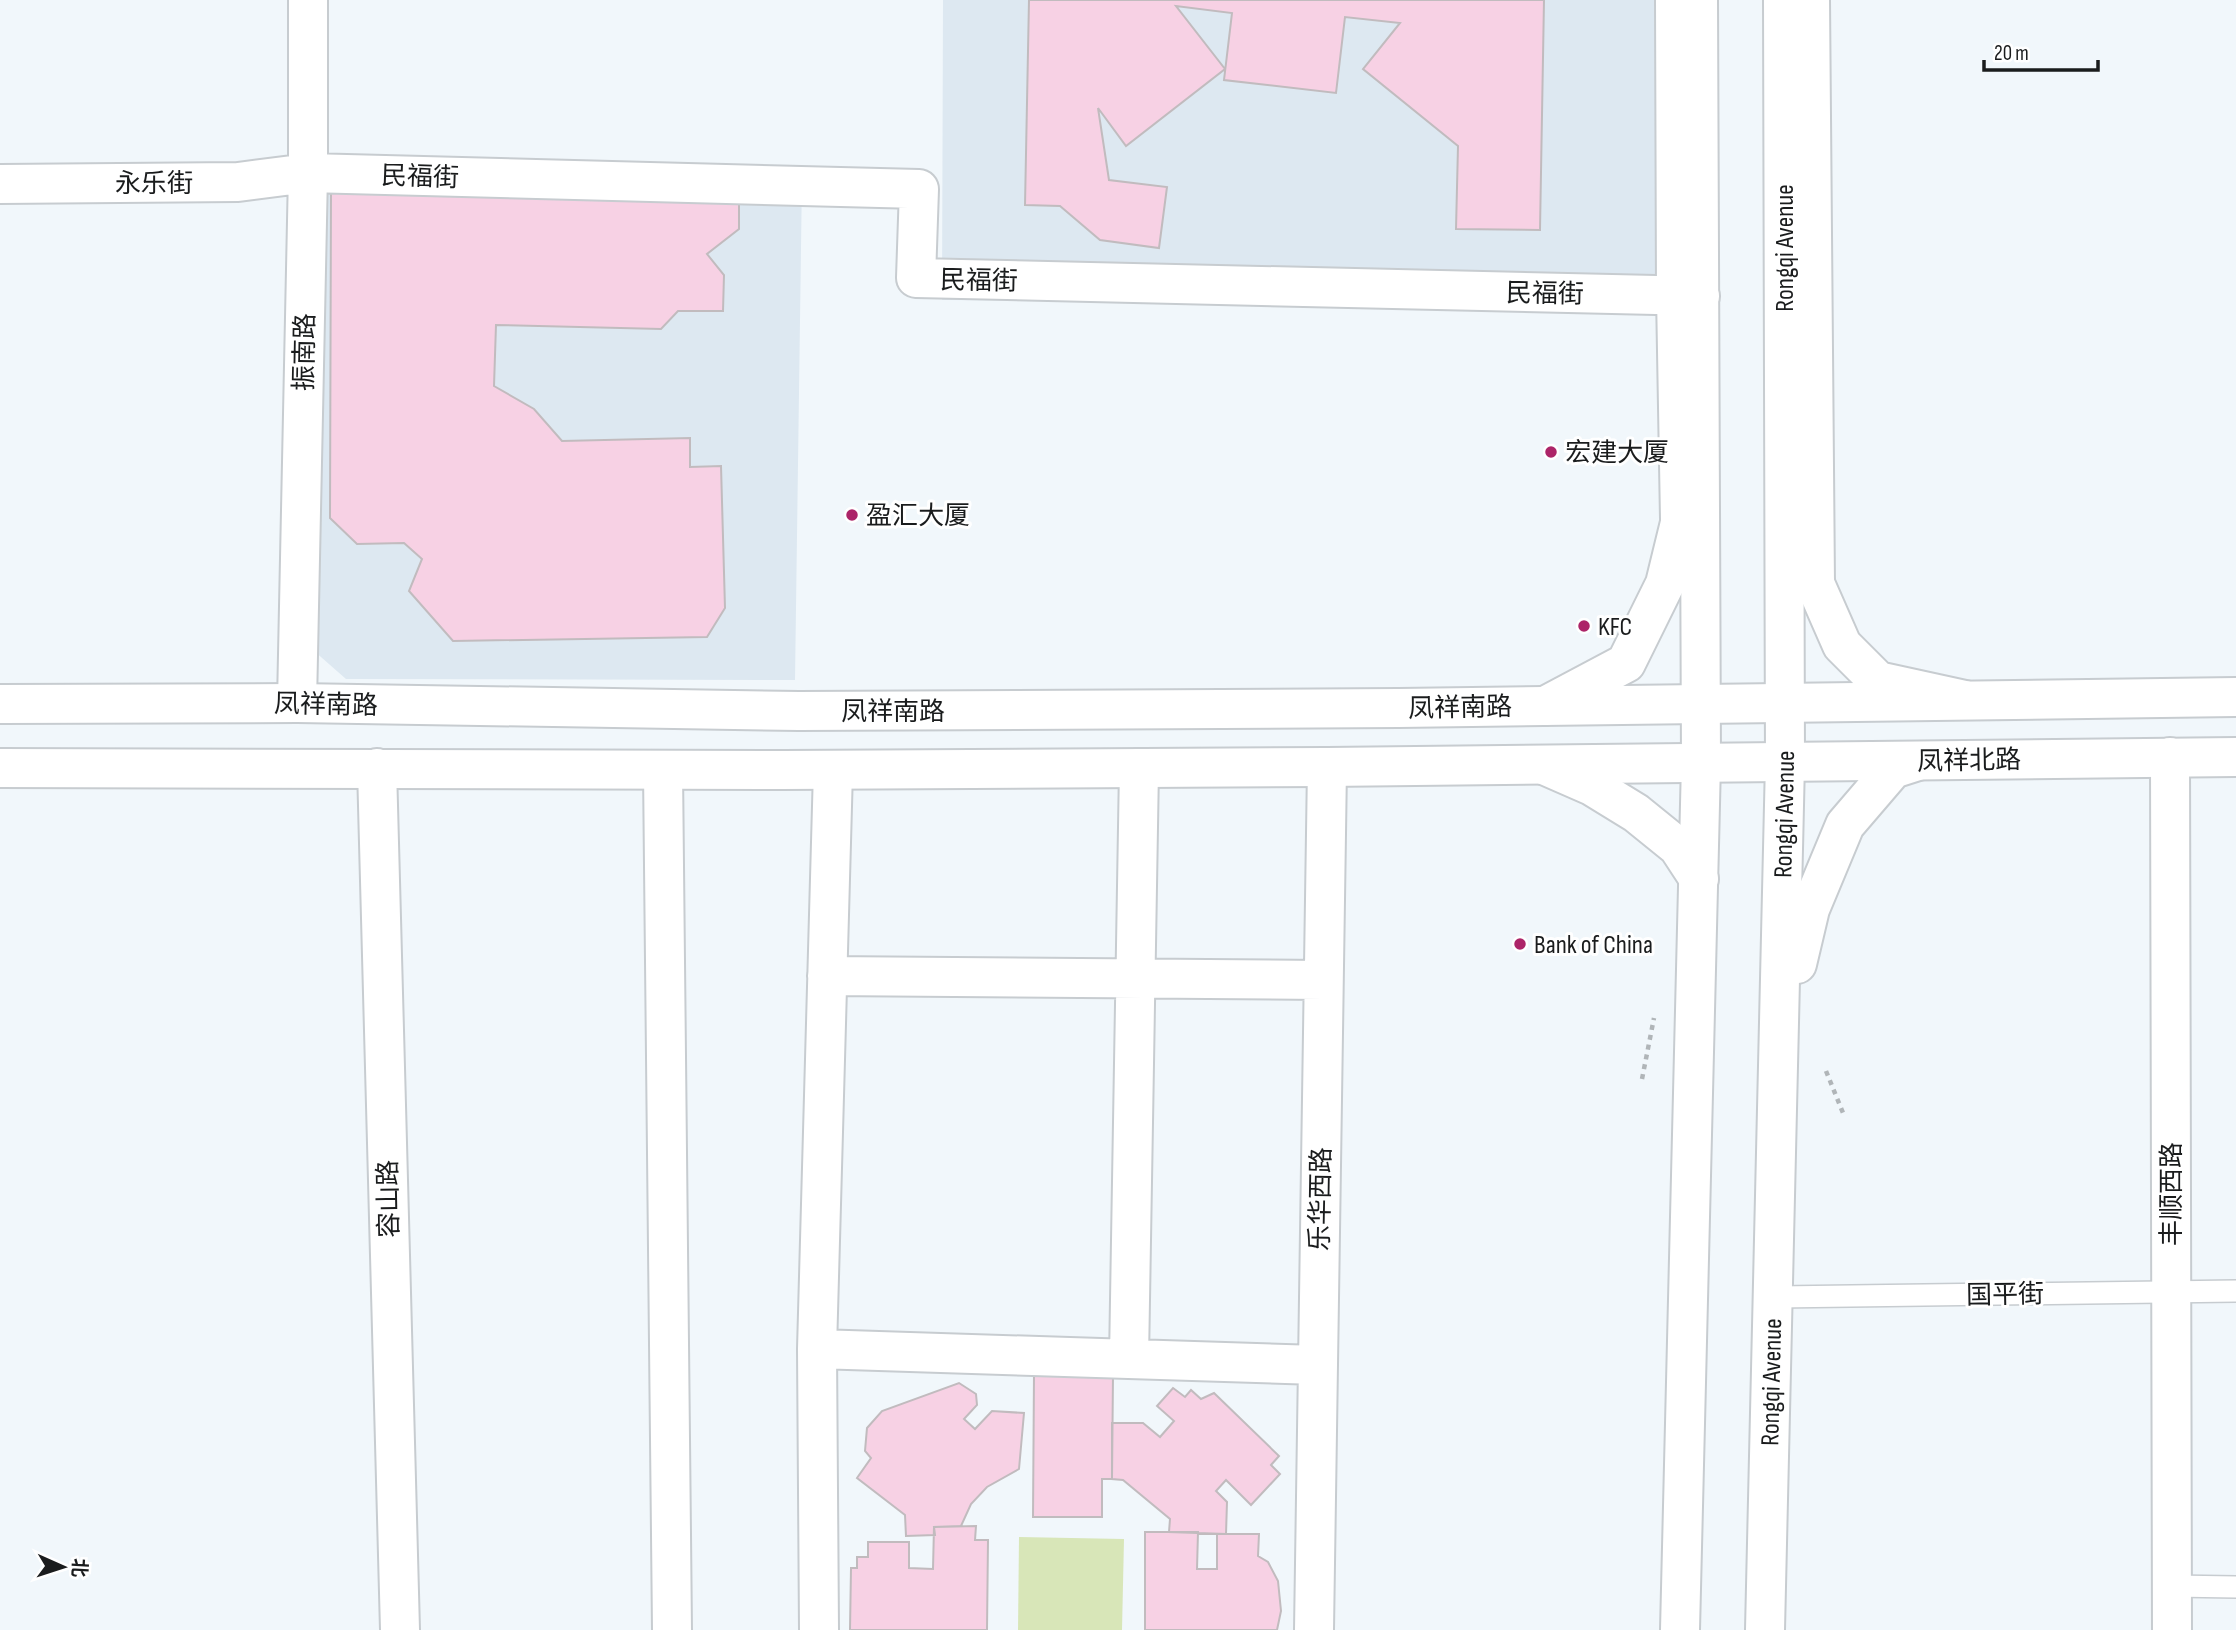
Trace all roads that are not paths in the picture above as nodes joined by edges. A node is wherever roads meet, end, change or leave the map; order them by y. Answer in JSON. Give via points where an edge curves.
{"nodes":[{"id":1,"x":308,"y":0,"type":"edge"},
{"id":2,"x":1675,"y":0,"type":"edge"},
{"id":3,"x":1698,"y":0,"type":"edge"},
{"id":4,"x":1783,"y":0,"type":"edge"},
{"id":5,"x":1810,"y":0,"type":"edge"},
{"id":6,"x":308,"y":173,"type":"junction"},
{"id":7,"x":0,"y":184,"type":"edge"},
{"id":8,"x":1688,"y":296,"type":"junction"},
{"id":9,"x":1700,"y":438,"type":"junction"},
{"id":10,"x":1785,"y":514,"type":"junction"},
{"id":11,"x":1680,"y":519,"type":"junction"},
{"id":12,"x":1815,"y":584,"type":"junction"},
{"id":13,"x":2236,"y":697,"type":"edge"},
{"id":14,"x":1965,"y":700,"type":"junction"},
{"id":15,"x":1786,"y":702,"type":"junction"},
{"id":16,"x":1701,"y":703,"type":"junction"},
{"id":17,"x":0,"y":704,"type":"edge"},
{"id":18,"x":297,"y":704,"type":"junction"},
{"id":19,"x":1545,"y":706,"type":"junction"},
{"id":20,"x":2169,"y":757,"type":"junction"},
{"id":21,"x":2236,"y":757,"type":"edge"},
{"id":22,"x":1918,"y":761,"type":"junction"},
{"id":23,"x":1785,"y":762,"type":"junction"},
{"id":24,"x":1702,"y":763,"type":"junction"},
{"id":25,"x":1544,"y":765,"type":"junction"},
{"id":26,"x":1327,"y":767,"type":"junction"},
{"id":27,"x":0,"y":768,"type":"edge"},
{"id":28,"x":377,"y":768,"type":"junction"},
{"id":29,"x":1139,"y":768,"type":"junction"},
{"id":30,"x":663,"y":770,"type":"junction"},
{"id":31,"x":832,"y":770,"type":"junction"},
{"id":32,"x":1699,"y":879,"type":"junction"},
{"id":33,"x":827,"y":976,"type":"junction"},
{"id":34,"x":1136,"y":979,"type":"junction"},
{"id":35,"x":1323,"y":980,"type":"junction"},
{"id":36,"x":1779,"y":1038,"type":"junction"},
{"id":37,"x":2236,"y":1291,"type":"edge"},
{"id":38,"x":2171,"y":1292,"type":"junction"},
{"id":39,"x":1773,"y":1297,"type":"junction"},
{"id":40,"x":817,"y":1349,"type":"junction"},
{"id":41,"x":1129,"y":1359,"type":"junction"},
{"id":42,"x":1317,"y":1365,"type":"junction"},
{"id":43,"x":2172,"y":1586,"type":"junction"},
{"id":44,"x":2236,"y":1587,"type":"edge"},
{"id":45,"x":400,"y":1630,"type":"edge"},
{"id":46,"x":672,"y":1630,"type":"edge"},
{"id":47,"x":819,"y":1630,"type":"edge"},
{"id":48,"x":1314,"y":1630,"type":"edge"},
{"id":49,"x":1681,"y":1630,"type":"edge"},
{"id":50,"x":1765,"y":1630,"type":"edge"},
{"id":51,"x":2172,"y":1630,"type":"edge"}],
"edges":[{"from":1,"to":6,"type":"street","name":"振南路"},
{"from":2,"to":8,"type":"street"},
{"from":3,"to":8,"type":"street"},
{"from":4,"to":10,"type":"street","name":"Rongqi Avenue"},
{"from":5,"to":12,"type":"street"},
{"from":6,"to":7,"type":"street","name":"永乐街","via":[[238,182]]},
{"from":6,"to":8,"type":"street","name":"民福街","via":[[919,189],[916,278]]},
{"from":6,"to":18,"type":"street","name":"振南路"},
{"from":8,"to":9,"type":"street"},
{"from":8,"to":11,"type":"street"},
{"from":9,"to":11,"type":"street"},
{"from":9,"to":16,"type":"street"},
{"from":10,"to":12,"type":"street"},
{"from":10,"to":15,"type":"street","name":"Rongqi Avenue"},
{"from":11,"to":19,"type":"street","via":[[1665,583],[1626,663]]},
{"from":12,"to":14,"type":"street","via":[[1842,645],[1878,681]]},
{"from":13,"to":14,"type":"street"},
{"from":14,"to":15,"type":"street"},
{"from":15,"to":16,"type":"street","name":"凤祥南路"},
{"from":15,"to":23,"type":"street","name":"Rongqi Avenue"},
{"from":16,"to":19,"type":"street","name":"凤祥南路"},
{"from":16,"to":24,"type":"street"},
{"from":17,"to":18,"type":"street","name":"凤祥南路"},
{"from":18,"to":19,"type":"street","name":"凤祥南路","via":[[799,711]]},
{"from":20,"to":21,"type":"street","name":"凤祥北路"},
{"from":20,"to":22,"type":"street","name":"凤祥北路"},
{"from":20,"to":38,"type":"street","name":"丰顺西路"},
{"from":22,"to":23,"type":"street","name":"凤祥北路"},
{"from":22,"to":36,"type":"street","via":[[1893,769],[1845,825],[1810,909]]},
{"from":23,"to":24,"type":"street","name":"凤祥北路"},
{"from":23,"to":36,"type":"street","name":"Rongqi Avenue"},
{"from":24,"to":25,"type":"street"},
{"from":24,"to":32,"type":"street"},
{"from":25,"to":26,"type":"street"},
{"from":25,"to":32,"type":"street","via":[[1592,786],[1636,813],[1678,847]]},
{"from":26,"to":29,"type":"street"},
{"from":26,"to":35,"type":"street","name":"乐华西路"},
{"from":27,"to":28,"type":"street"},
{"from":28,"to":30,"type":"street"},
{"from":28,"to":45,"type":"street","name":"容山路"},
{"from":29,"to":31,"type":"street"},
{"from":29,"to":34,"type":"street"},
{"from":30,"to":31,"type":"street"},
{"from":30,"to":46,"type":"street"},
{"from":31,"to":33,"type":"street"},
{"from":32,"to":49,"type":"street"},
{"from":33,"to":34,"type":"street"},
{"from":33,"to":40,"type":"street"},
{"from":34,"to":35,"type":"street"},
{"from":34,"to":41,"type":"street"},
{"from":35,"to":42,"type":"street","name":"乐华西路"},
{"from":36,"to":39,"type":"street","name":"Rongqi Avenue"},
{"from":37,"to":38,"type":"lane","name":"国平街"},
{"from":38,"to":39,"type":"lane","name":"国平街"},
{"from":38,"to":43,"type":"street","name":"丰顺西路"},
{"from":39,"to":50,"type":"street","name":"Rongqi Avenue"},
{"from":40,"to":41,"type":"street"},
{"from":40,"to":47,"type":"street"},
{"from":41,"to":42,"type":"street"},
{"from":42,"to":48,"type":"street","name":"乐华西路"},
{"from":43,"to":44,"type":"lane"},
{"from":43,"to":51,"type":"street","name":"丰顺西路"}]}
